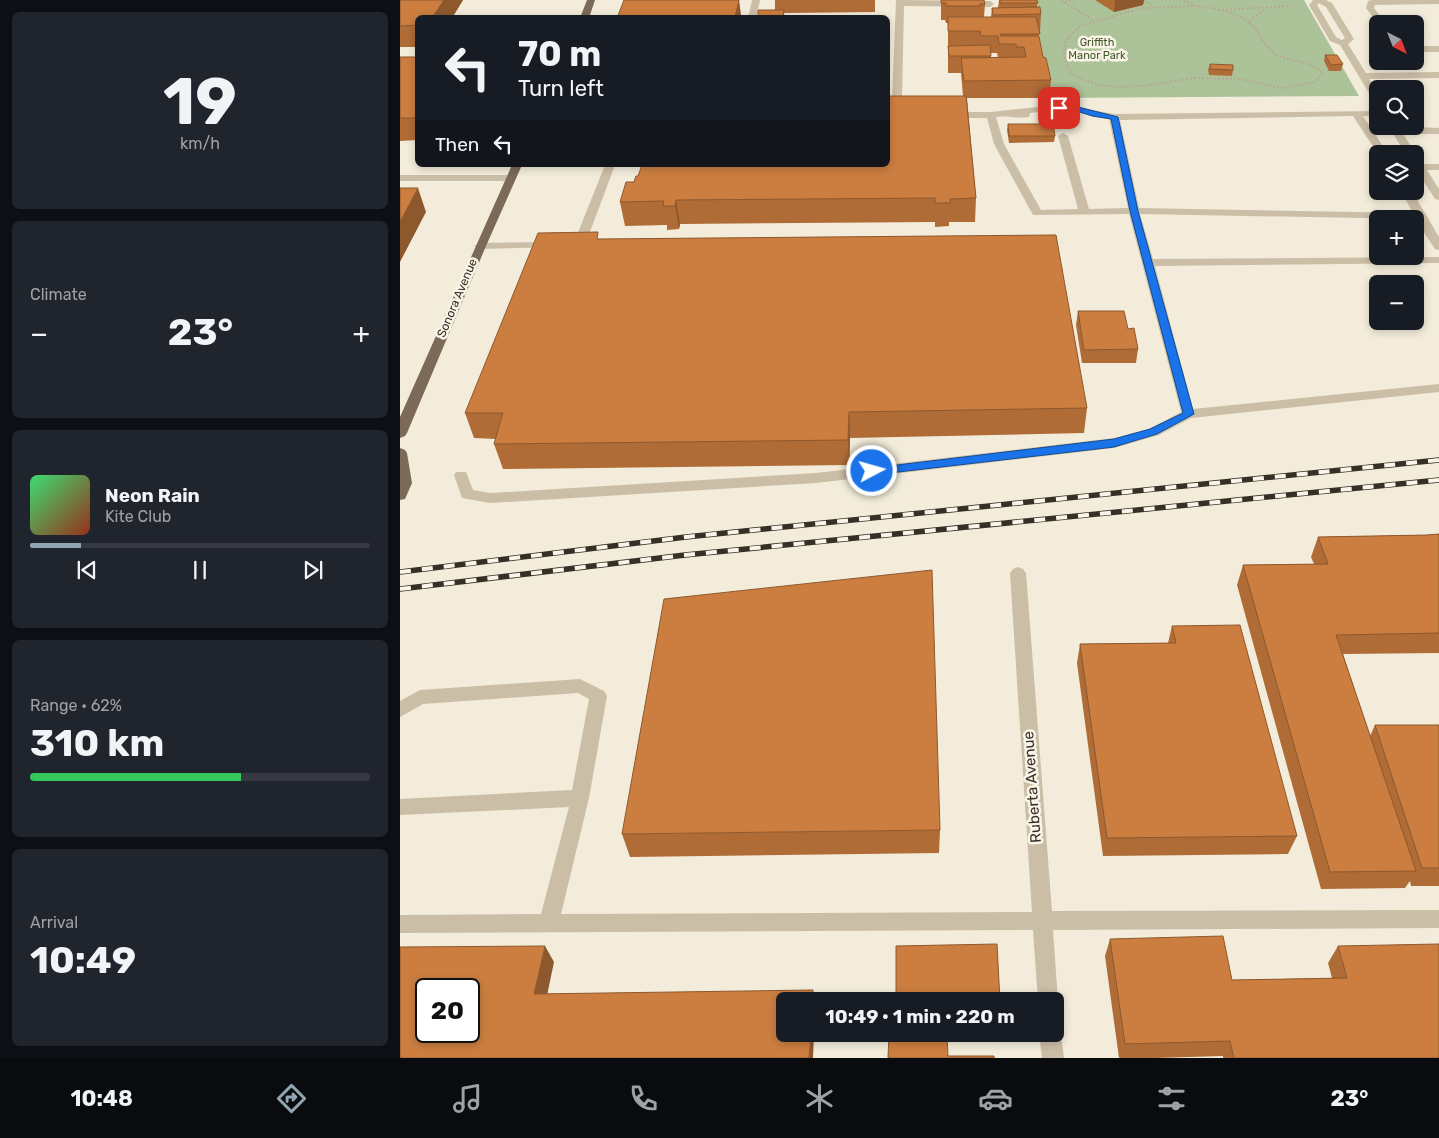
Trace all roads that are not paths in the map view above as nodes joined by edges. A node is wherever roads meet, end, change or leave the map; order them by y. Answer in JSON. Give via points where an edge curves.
{"nodes":[{"id":1,"x":592,"y":0,"type":"edge"},
{"id":2,"x":756,"y":0,"type":"edge"},
{"id":3,"x":1318,"y":0,"type":"edge"},
{"id":4,"x":900,"y":1,"type":"edge"},
{"id":5,"x":1439,"y":1,"type":"edge"},
{"id":6,"x":990,"y":4,"type":"dead end"},
{"id":7,"x":585,"y":15,"type":"edge"},
{"id":8,"x":753,"y":15,"type":"edge"},
{"id":9,"x":1375,"y":15,"type":"edge"},
{"id":10,"x":1343,"y":43,"type":"junction"},
{"id":11,"x":1424,"y":49,"type":"edge"},
{"id":12,"x":1439,"y":49,"type":"edge"},
{"id":13,"x":1439,"y":75,"type":"edge"},
{"id":14,"x":1363,"y":76,"type":"junction"},
{"id":15,"x":1369,"y":86,"type":"edge"},
{"id":16,"x":897,"y":98,"type":"edge"},
{"id":17,"x":1356,"y":113,"type":"junction"},
{"id":18,"x":1369,"y":114,"type":"edge"},
{"id":19,"x":934,"y":115,"type":"edge"},
{"id":20,"x":991,"y":115,"type":"junction"},
{"id":21,"x":1114,"y":117,"type":"junction"},
{"id":22,"x":1424,"y":130,"type":"edge"},
{"id":23,"x":1439,"y":131,"type":"edge"},
{"id":24,"x":1063,"y":136,"type":"dead end"},
{"id":25,"x":1377,"y":145,"type":"edge"},
{"id":26,"x":1424,"y":165,"type":"edge"},
{"id":27,"x":516,"y":167,"type":"edge"},
{"id":28,"x":609,"y":167,"type":"edge"},
{"id":29,"x":1439,"y":167,"type":"edge"},
{"id":30,"x":1424,"y":174,"type":"edge"},
{"id":31,"x":400,"y":178,"type":"edge"},
{"id":32,"x":511,"y":178,"type":"junction"},
{"id":33,"x":1439,"y":197,"type":"edge"},
{"id":34,"x":1134,"y":211,"type":"junction"},
{"id":35,"x":1084,"y":212,"type":"junction"},
{"id":36,"x":1369,"y":215,"type":"edge"},
{"id":37,"x":1424,"y":223,"type":"edge"},
{"id":38,"x":480,"y":246,"type":"junction"},
{"id":39,"x":1439,"y":247,"type":"edge"},
{"id":40,"x":1439,"y":260,"type":"edge"},
{"id":41,"x":1150,"y":263,"type":"junction"},
{"id":42,"x":1439,"y":388,"type":"edge"},
{"id":43,"x":1188,"y":414,"type":"junction"},
{"id":44,"x":400,"y":433,"type":"edge"},
{"id":45,"x":400,"y":453,"type":"edge"},
{"id":46,"x":461,"y":475,"type":"dead end"},
{"id":47,"x":400,"y":495,"type":"edge"},
{"id":48,"x":1018,"y":573,"type":"dead end"},
{"id":49,"x":400,"y":710,"type":"edge"},
{"id":50,"x":580,"y":798,"type":"junction"},
{"id":51,"x":400,"y":807,"type":"edge"},
{"id":52,"x":1439,"y":918,"type":"edge"},
{"id":53,"x":1041,"y":921,"type":"junction"},
{"id":54,"x":549,"y":923,"type":"junction"},
{"id":55,"x":400,"y":924,"type":"edge"},
{"id":56,"x":1047,"y":992,"type":"edge"},
{"id":57,"x":1051,"y":1042,"type":"edge"},
{"id":58,"x":1052,"y":1058,"type":"edge"}],
"edges":[{"from":1,"to":7,"type":"main road"},
{"from":2,"to":8,"type":"street"},
{"from":3,"to":10,"type":"street","via":[[1313,5],[1333,39]]},
{"from":3,"to":10,"type":"street","via":[[1329,5],[1350,39]]},
{"from":4,"to":6,"type":"street"},
{"from":4,"to":16,"type":"street"},
{"from":5,"to":9,"type":"street","via":[[1370,3]]},
{"from":10,"to":14,"type":"street"},
{"from":11,"to":12,"type":"street"},
{"from":13,"to":14,"type":"street","via":[[1419,71]]},
{"from":14,"to":15,"type":"street"},
{"from":17,"to":18,"type":"street"},
{"from":17,"to":21,"type":"street"},
{"from":17,"to":25,"type":"street"},
{"from":19,"to":20,"type":"street"},
{"from":20,"to":21,"type":"street","via":[[1016,113],[1043,118],[1080,118],[1092,114]]},
{"from":20,"to":35,"type":"street","via":[[999,144],[1037,214]]},
{"from":21,"to":34,"type":"street"},
{"from":22,"to":23,"type":"street"},
{"from":24,"to":35,"type":"street"},
{"from":26,"to":29,"type":"street"},
{"from":27,"to":32,"type":"main road","name":"Sonora Avenue"},
{"from":28,"to":38,"type":"street","via":[[574,245]]},
{"from":30,"to":33,"type":"street"},
{"from":31,"to":32,"type":"street"},
{"from":32,"to":38,"type":"main road","name":"Sonora Avenue"},
{"from":34,"to":35,"type":"street"},
{"from":34,"to":36,"type":"street"},
{"from":34,"to":41,"type":"street"},
{"from":37,"to":39,"type":"street"},
{"from":38,"to":44,"type":"main road","name":"Sonora Avenue"},
{"from":40,"to":41,"type":"street"},
{"from":41,"to":43,"type":"street"},
{"from":42,"to":43,"type":"street"},
{"from":43,"to":46,"type":"street","via":[[1154,432],[1114,443],[816,478],[490,498],[467,494]]},
{"from":45,"to":47,"type":"main road","via":[[405,483]]},
{"from":48,"to":53,"type":"street","name":"Ruberta Avenue"},
{"from":49,"to":50,"type":"street","via":[[420,697],[580,686],[598,696]]},
{"from":50,"to":51,"type":"street"},
{"from":50,"to":54,"type":"street"},
{"from":52,"to":53,"type":"street"},
{"from":53,"to":54,"type":"street"},
{"from":53,"to":56,"type":"street","name":"Ruberta Avenue"},
{"from":54,"to":55,"type":"street"},
{"from":57,"to":58,"type":"street"}]}
